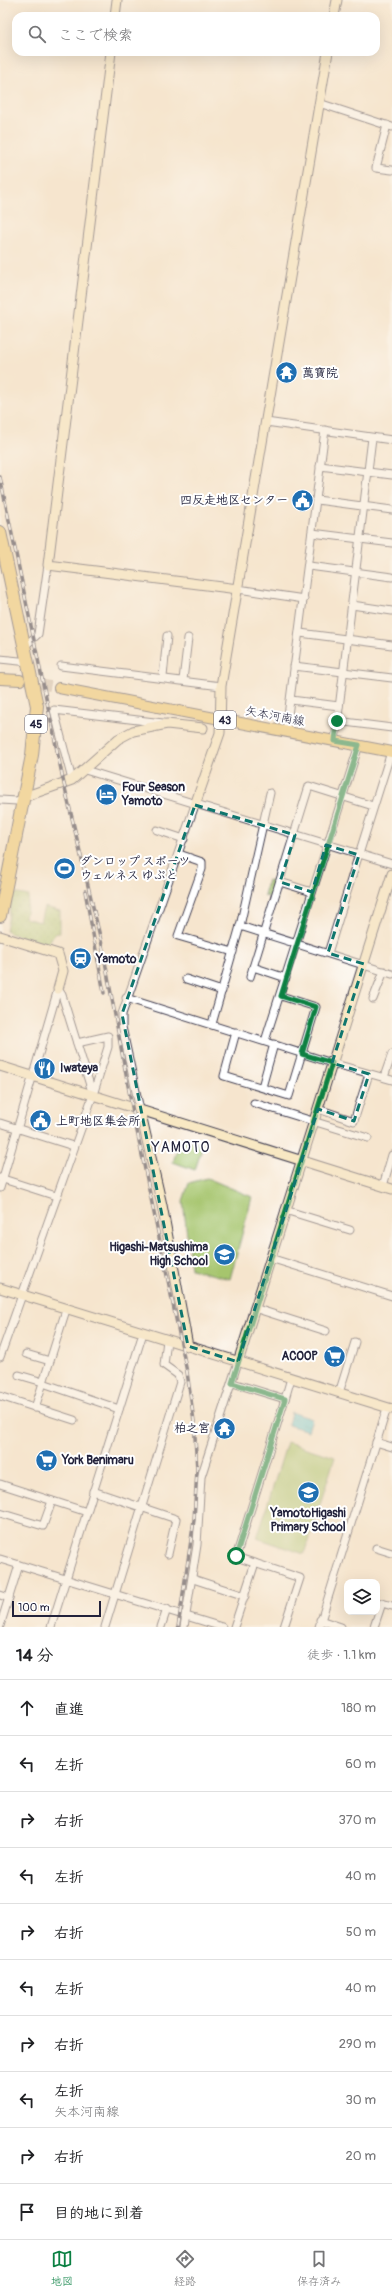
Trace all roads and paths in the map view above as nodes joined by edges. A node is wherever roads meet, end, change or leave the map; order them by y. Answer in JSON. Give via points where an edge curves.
{"nodes":[{"id":1,"x":117,"y":0,"type":"edge"},
{"id":2,"x":337,"y":0,"type":"edge"},
{"id":3,"x":116,"y":12,"type":"edge"},
{"id":4,"x":335,"y":12,"type":"edge"},
{"id":5,"x":111,"y":56,"type":"edge"},
{"id":6,"x":327,"y":56,"type":"edge"},
{"id":7,"x":319,"y":104,"type":"junction"},
{"id":8,"x":390,"y":126,"type":"edge"},
{"id":9,"x":392,"y":170,"type":"edge"},
{"id":10,"x":266,"y":422,"type":"junction"},
{"id":11,"x":325,"y":430,"type":"junction"},
{"id":12,"x":372,"y":438,"type":"junction"},
{"id":13,"x":392,"y":440,"type":"edge"},
{"id":14,"x":320,"y":466,"type":"junction"},
{"id":15,"x":368,"y":472,"type":"junction"},
{"id":16,"x":392,"y":475,"type":"edge"},
{"id":17,"x":317,"y":500,"type":"junction"},
{"id":18,"x":364,"y":507,"type":"junction"},
{"id":19,"x":392,"y":510,"type":"edge"},
{"id":20,"x":0,"y":532,"type":"edge"},
{"id":21,"x":312,"y":533,"type":"junction"},
{"id":22,"x":360,"y":539,"type":"junction"},
{"id":23,"x":392,"y":544,"type":"edge"},
{"id":24,"x":48,"y":565,"type":"junction"},
{"id":25,"x":309,"y":566,"type":"junction"},
{"id":26,"x":356,"y":572,"type":"junction"},
{"id":27,"x":392,"y":577,"type":"edge"},
{"id":28,"x":238,"y":589,"type":"junction"},
{"id":29,"x":304,"y":599,"type":"junction"},
{"id":30,"x":352,"y":605,"type":"junction"},
{"id":31,"x":392,"y":611,"type":"edge"},
{"id":32,"x":300,"y":633,"type":"junction"},
{"id":33,"x":168,"y":636,"type":"dead end"},
{"id":34,"x":188,"y":638,"type":"dead end"},
{"id":35,"x":349,"y":639,"type":"junction"},
{"id":36,"x":392,"y":645,"type":"edge"},
{"id":37,"x":25,"y":646,"type":"junction"},
{"id":38,"x":0,"y":659,"type":"edge"},
{"id":39,"x":29,"y":662,"type":"junction"},
{"id":40,"x":61,"y":666,"type":"dead end"},
{"id":41,"x":294,"y":666,"type":"junction"},
{"id":42,"x":343,"y":673,"type":"junction"},
{"id":43,"x":392,"y":677,"type":"edge"},
{"id":44,"x":163,"y":678,"type":"junction"},
{"id":45,"x":0,"y":679,"type":"edge"},
{"id":46,"x":20,"y":680,"type":"tunnel mouth"},
{"id":47,"x":183,"y":680,"type":"junction"},
{"id":48,"x":221,"y":686,"type":"junction"},
{"id":49,"x":59,"y":688,"type":"tunnel mouth"},
{"id":50,"x":291,"y":700,"type":"junction"},
{"id":51,"x":339,"y":706,"type":"junction"},
{"id":52,"x":220,"y":719,"type":"junction"},
{"id":53,"x":337,"y":721,"type":"junction"},
{"id":54,"x":167,"y":724,"type":"junction"},
{"id":55,"x":203,"y":728,"type":"dead end"},
{"id":56,"x":392,"y":728,"type":"edge"},
{"id":57,"x":286,"y":731,"type":"junction"},
{"id":58,"x":335,"y":741,"type":"junction"},
{"id":59,"x":359,"y":745,"type":"junction"},
{"id":60,"x":391,"y":752,"type":"edge"},
{"id":61,"x":85,"y":770,"type":"junction"},
{"id":62,"x":72,"y":780,"type":"junction"},
{"id":63,"x":270,"y":793,"type":"dead end"},
{"id":64,"x":24,"y":797,"type":"junction"},
{"id":65,"x":344,"y":797,"type":"junction"},
{"id":66,"x":0,"y":800,"type":"edge"},
{"id":67,"x":195,"y":805,"type":"junction"},
{"id":68,"x":373,"y":806,"type":"junction"},
{"id":69,"x":262,"y":825,"type":"junction"},
{"id":70,"x":157,"y":830,"type":"dead end"},
{"id":71,"x":295,"y":835,"type":"junction"},
{"id":72,"x":184,"y":839,"type":"junction"},
{"id":73,"x":326,"y":845,"type":"junction"},
{"id":74,"x":179,"y":854,"type":"junction"},
{"id":75,"x":359,"y":855,"type":"junction"},
{"id":76,"x":392,"y":864,"type":"edge"},
{"id":77,"x":392,"y":874,"type":"edge"},
{"id":78,"x":280,"y":882,"type":"junction"},
{"id":79,"x":312,"y":892,"type":"junction"},
{"id":80,"x":0,"y":916,"type":"edge"},
{"id":81,"x":240,"y":926,"type":"junction"},
{"id":82,"x":264,"y":933,"type":"junction"},
{"id":83,"x":0,"y":936,"type":"edge"},
{"id":84,"x":296,"y":944,"type":"junction"},
{"id":85,"x":233,"y":952,"type":"junction"},
{"id":86,"x":328,"y":953,"type":"junction"},
{"id":87,"x":364,"y":964,"type":"junction"},
{"id":88,"x":253,"y":967,"type":"junction"},
{"id":89,"x":384,"y":971,"type":"junction"},
{"id":90,"x":392,"y":974,"type":"edge"},
{"id":91,"x":250,"y":977,"type":"dead end"},
{"id":92,"x":286,"y":978,"type":"junction"},
{"id":93,"x":186,"y":979,"type":"dead end"},
{"id":94,"x":58,"y":989,"type":"junction"},
{"id":95,"x":222,"y":991,"type":"junction"},
{"id":96,"x":281,"y":996,"type":"junction"},
{"id":97,"x":126,"y":998,"type":"junction"},
{"id":98,"x":373,"y":999,"type":"dead end"},
{"id":99,"x":212,"y":1024,"type":"junction"},
{"id":100,"x":236,"y":1032,"type":"junction"},
{"id":101,"x":265,"y":1041,"type":"junction"},
{"id":102,"x":77,"y":1043,"type":"junction"},
{"id":103,"x":274,"y":1044,"type":"junction"},
{"id":104,"x":302,"y":1054,"type":"junction"},
{"id":105,"x":392,"y":1054,"type":"edge"},
{"id":106,"x":332,"y":1063,"type":"junction"},
{"id":107,"x":0,"y":1066,"type":"edge"},
{"id":108,"x":369,"y":1074,"type":"junction"},
{"id":109,"x":31,"y":1076,"type":"junction"},
{"id":110,"x":384,"y":1077,"type":"junction"},
{"id":111,"x":392,"y":1080,"type":"edge"},
{"id":112,"x":262,"y":1087,"type":"junction"},
{"id":113,"x":93,"y":1095,"type":"junction"},
{"id":114,"x":254,"y":1103,"type":"dead end"},
{"id":115,"x":318,"y":1109,"type":"junction"},
{"id":116,"x":140,"y":1110,"type":"junction"},
{"id":117,"x":314,"y":1122,"type":"junction"},
{"id":118,"x":0,"y":1123,"type":"edge"},
{"id":119,"x":17,"y":1129,"type":"junction"},
{"id":120,"x":368,"y":1138,"type":"dead end"},
{"id":121,"x":73,"y":1146,"type":"junction"},
{"id":122,"x":392,"y":1155,"type":"edge"},
{"id":123,"x":301,"y":1160,"type":"junction"},
{"id":124,"x":1,"y":1178,"type":"edge"},
{"id":125,"x":383,"y":1186,"type":"junction"},
{"id":126,"x":0,"y":1188,"type":"edge"},
{"id":127,"x":392,"y":1189,"type":"edge"},
{"id":128,"x":56,"y":1196,"type":"junction"},
{"id":129,"x":285,"y":1210,"type":"junction"},
{"id":130,"x":350,"y":1230,"type":"dead end"},
{"id":131,"x":270,"y":1258,"type":"junction"},
{"id":132,"x":0,"y":1288,"type":"edge"},
{"id":133,"x":23,"y":1296,"type":"junction"},
{"id":134,"x":392,"y":1296,"type":"edge"},
{"id":135,"x":254,"y":1308,"type":"junction"},
{"id":136,"x":66,"y":1310,"type":"junction"},
{"id":137,"x":326,"y":1331,"type":"dead end"},
{"id":138,"x":143,"y":1333,"type":"junction"},
{"id":139,"x":167,"y":1340,"type":"junction"},
{"id":140,"x":355,"y":1342,"type":"dead end"},
{"id":141,"x":188,"y":1346,"type":"junction"},
{"id":142,"x":26,"y":1354,"type":"dead end"},
{"id":143,"x":0,"y":1357,"type":"edge"},
{"id":144,"x":50,"y":1361,"type":"junction"},
{"id":145,"x":238,"y":1362,"type":"junction"},
{"id":146,"x":19,"y":1375,"type":"dead end"},
{"id":147,"x":291,"y":1378,"type":"junction"},
{"id":148,"x":43,"y":1383,"type":"junction"},
{"id":149,"x":232,"y":1383,"type":"junction"},
{"id":150,"x":339,"y":1393,"type":"junction"},
{"id":151,"x":0,"y":1396,"type":"edge"},
{"id":152,"x":285,"y":1399,"type":"junction"},
{"id":153,"x":35,"y":1408,"type":"junction"},
{"id":154,"x":390,"y":1408,"type":"edge"},
{"id":155,"x":119,"y":1409,"type":"junction"},
{"id":156,"x":74,"y":1420,"type":"dead end"},
{"id":157,"x":376,"y":1442,"type":"junction"},
{"id":158,"x":392,"y":1447,"type":"edge"},
{"id":159,"x":0,"y":1484,"type":"edge"},
{"id":160,"x":93,"y":1491,"type":"junction"},
{"id":161,"x":52,"y":1501,"type":"junction"},
{"id":162,"x":143,"y":1508,"type":"junction"},
{"id":163,"x":87,"y":1512,"type":"junction"},
{"id":164,"x":0,"y":1513,"type":"edge"},
{"id":165,"x":376,"y":1548,"type":"dead end"},
{"id":166,"x":392,"y":1553,"type":"edge"},
{"id":167,"x":168,"y":1554,"type":"dead end"},
{"id":168,"x":0,"y":1559,"type":"edge"},
{"id":169,"x":255,"y":1563,"type":"junction"},
{"id":170,"x":19,"y":1565,"type":"junction"},
{"id":171,"x":66,"y":1578,"type":"junction"},
{"id":172,"x":193,"y":1579,"type":"junction"},
{"id":173,"x":114,"y":1593,"type":"junction"},
{"id":174,"x":0,"y":1595,"type":"edge"},
{"id":175,"x":245,"y":1596,"type":"junction"},
{"id":176,"x":9,"y":1598,"type":"junction"},
{"id":177,"x":392,"y":1606,"type":"edge"},
{"id":178,"x":167,"y":1609,"type":"junction"},
{"id":179,"x":186,"y":1616,"type":"junction"},
{"id":180,"x":320,"y":1624,"type":"edge"},
{"id":181,"x":0,"y":1626,"type":"edge"},
{"id":182,"x":51,"y":1627,"type":"edge"},
{"id":183,"x":105,"y":1627,"type":"edge"},
{"id":184,"x":161,"y":1627,"type":"edge"},
{"id":185,"x":184,"y":1627,"type":"edge"},
{"id":186,"x":222,"y":1627,"type":"edge"},
{"id":187,"x":234,"y":1627,"type":"edge"},
{"id":188,"x":284,"y":1627,"type":"edge"},
{"id":189,"x":341,"y":1627,"type":"edge"},
{"id":190,"x":374,"y":1627,"type":"edge"}],
"edges":[{"from":1,"to":3,"type":"street"},
{"from":2,"to":4,"type":"street"},
{"from":5,"to":24,"type":"street"},
{"from":6,"to":7,"type":"street"},
{"from":7,"to":8,"type":"street"},
{"from":7,"to":10,"type":"street"},
{"from":8,"to":9,"type":"street","via":[[376,168]]},
{"from":10,"to":11,"type":"street"},
{"from":10,"to":28,"type":"street"},
{"from":11,"to":12,"type":"street"},
{"from":11,"to":14,"type":"street"},
{"from":12,"to":13,"type":"street"},
{"from":12,"to":15,"type":"street"},
{"from":14,"to":15,"type":"street"},
{"from":14,"to":17,"type":"street"},
{"from":15,"to":16,"type":"street"},
{"from":15,"to":18,"type":"street"},
{"from":17,"to":18,"type":"street"},
{"from":17,"to":21,"type":"street"},
{"from":18,"to":19,"type":"street"},
{"from":18,"to":22,"type":"street"},
{"from":20,"to":37,"type":"highway","number":"45"},
{"from":21,"to":22,"type":"street"},
{"from":21,"to":25,"type":"street"},
{"from":22,"to":23,"type":"street"},
{"from":22,"to":26,"type":"street"},
{"from":24,"to":28,"type":"street"},
{"from":24,"to":37,"type":"street","via":[[38,634]]},
{"from":25,"to":26,"type":"street"},
{"from":25,"to":29,"type":"street"},
{"from":26,"to":27,"type":"street"},
{"from":26,"to":30,"type":"street"},
{"from":28,"to":29,"type":"street"},
{"from":28,"to":48,"type":"street"},
{"from":29,"to":32,"type":"street"},
{"from":30,"to":31,"type":"street"},
{"from":30,"to":35,"type":"street"},
{"from":32,"to":35,"type":"street"},
{"from":32,"to":41,"type":"street"},
{"from":33,"to":44,"type":"street"},
{"from":34,"to":47,"type":"street"},
{"from":35,"to":36,"type":"street"},
{"from":35,"to":42,"type":"street"},
{"from":37,"to":39,"type":"highway","number":"45"},
{"from":38,"to":39,"type":"street"},
{"from":39,"to":64,"type":"highway","number":"45","via":[[37,720]]},
{"from":40,"to":44,"type":"street"},
{"from":41,"to":42,"type":"street"},
{"from":41,"to":50,"type":"street"},
{"from":42,"to":43,"type":"street"},
{"from":42,"to":51,"type":"street"},
{"from":44,"to":47,"type":"street"},
{"from":45,"to":46,"type":"main road"},
{"from":47,"to":48,"type":"street"},
{"from":48,"to":52,"type":"street"},
{"from":49,"to":52,"type":"main road","name":"矢本河南線","number":"43"},
{"from":50,"to":51,"type":"street"},
{"from":50,"to":57,"type":"street"},
{"from":51,"to":53,"type":"street"},
{"from":52,"to":57,"type":"main road","name":"矢本河南線","number":"43"},
{"from":52,"to":67,"type":"street","via":[[220,733]]},
{"from":53,"to":56,"type":"street"},
{"from":53,"to":58,"type":"street"},
{"from":54,"to":55,"type":"street"},
{"from":54,"to":61,"type":"street","via":[[140,728],[118,739]]},
{"from":54,"to":62,"type":"street","via":[[54,710]]},
{"from":57,"to":58,"type":"main road","name":"矢本河南線","number":"43"},
{"from":58,"to":59,"type":"main road","name":"矢本河南線","number":"43"},
{"from":59,"to":60,"type":"main road","name":"矢本河南線","number":"43"},
{"from":59,"to":65,"type":"street"},
{"from":60,"to":68,"type":"street"},
{"from":61,"to":62,"type":"street"},
{"from":61,"to":67,"type":"street"},
{"from":62,"to":64,"type":"street"},
{"from":63,"to":69,"type":"street"},
{"from":64,"to":66,"type":"street","via":[[17,801]]},
{"from":64,"to":80,"type":"highway","number":"45"},
{"from":65,"to":68,"type":"street"},
{"from":65,"to":71,"type":"street","via":[[309,786]]},
{"from":65,"to":73,"type":"street"},
{"from":67,"to":69,"type":"street"},
{"from":67,"to":72,"type":"street"},
{"from":68,"to":75,"type":"street"},
{"from":69,"to":71,"type":"street"},
{"from":69,"to":81,"type":"street"},
{"from":70,"to":72,"type":"street"},
{"from":71,"to":73,"type":"street"},
{"from":71,"to":78,"type":"street"},
{"from":72,"to":74,"type":"street"},
{"from":73,"to":75,"type":"street"},
{"from":73,"to":79,"type":"street"},
{"from":74,"to":85,"type":"street","via":[[202,862],[202,869],[178,936]]},
{"from":74,"to":97,"type":"street"},
{"from":75,"to":76,"type":"street"},
{"from":75,"to":86,"type":"street"},
{"from":77,"to":87,"type":"street"},
{"from":78,"to":79,"type":"street"},
{"from":78,"to":82,"type":"street"},
{"from":79,"to":84,"type":"street"},
{"from":81,"to":82,"type":"street"},
{"from":81,"to":85,"type":"street"},
{"from":82,"to":84,"type":"street"},
{"from":82,"to":88,"type":"street"},
{"from":83,"to":94,"type":"street","via":[[58,954],[63,966]]},
{"from":84,"to":86,"type":"street"},
{"from":84,"to":92,"type":"street"},
{"from":85,"to":95,"type":"street"},
{"from":86,"to":87,"type":"street"},
{"from":87,"to":89,"type":"street"},
{"from":87,"to":106,"type":"street"},
{"from":88,"to":91,"type":"street"},
{"from":88,"to":92,"type":"street"},
{"from":89,"to":90,"type":"street"},
{"from":89,"to":98,"type":"street"},
{"from":92,"to":96,"type":"street"},
{"from":93,"to":95,"type":"street"},
{"from":94,"to":102,"type":"street"},
{"from":94,"to":109,"type":"street"},
{"from":95,"to":99,"type":"street"},
{"from":96,"to":101,"type":"street"},
{"from":96,"to":104,"type":"street","via":[[316,1007]]},
{"from":97,"to":99,"type":"street"},
{"from":97,"to":116,"type":"street","via":[[122,1027]]},
{"from":99,"to":100,"type":"street"},
{"from":100,"to":101,"type":"street"},
{"from":100,"to":112,"type":"street","via":[[224,1076]]},
{"from":101,"to":103,"type":"street"},
{"from":102,"to":113,"type":"street"},
{"from":102,"to":113,"type":"street","via":[[108,1036],[108,1047]]},
{"from":103,"to":104,"type":"street"},
{"from":103,"to":112,"type":"street"},
{"from":104,"to":106,"type":"street"},
{"from":104,"to":112,"type":"street","via":[[289,1096]]},
{"from":105,"to":110,"type":"street"},
{"from":106,"to":108,"type":"street"},
{"from":106,"to":115,"type":"street"},
{"from":107,"to":109,"type":"street"},
{"from":108,"to":110,"type":"street"},
{"from":108,"to":115,"type":"street","via":[[354,1121]]},
{"from":109,"to":113,"type":"street"},
{"from":109,"to":119,"type":"street"},
{"from":110,"to":111,"type":"street"},
{"from":113,"to":116,"type":"street"},
{"from":113,"to":121,"type":"street"},
{"from":114,"to":117,"type":"street"},
{"from":115,"to":117,"type":"street"},
{"from":116,"to":123,"type":"street"},
{"from":116,"to":141,"type":"street","via":[[162,1205]]},
{"from":117,"to":120,"type":"street"},
{"from":117,"to":123,"type":"street"},
{"from":118,"to":119,"type":"street"},
{"from":119,"to":121,"type":"street"},
{"from":119,"to":124,"type":"street"},
{"from":121,"to":128,"type":"street"},
{"from":122,"to":125,"type":"street"},
{"from":123,"to":125,"type":"street"},
{"from":123,"to":129,"type":"street"},
{"from":124,"to":126,"type":"street"},
{"from":124,"to":128,"type":"street"},
{"from":125,"to":127,"type":"street"},
{"from":128,"to":133,"type":"street"},
{"from":129,"to":130,"type":"street"},
{"from":129,"to":131,"type":"street"},
{"from":131,"to":134,"type":"street"},
{"from":131,"to":135,"type":"street"},
{"from":132,"to":133,"type":"street"},
{"from":133,"to":136,"type":"street"},
{"from":133,"to":143,"type":"street"},
{"from":135,"to":137,"type":"street"},
{"from":135,"to":145,"type":"street"},
{"from":136,"to":138,"type":"street"},
{"from":136,"to":144,"type":"street"},
{"from":138,"to":139,"type":"street"},
{"from":138,"to":155,"type":"street"},
{"from":139,"to":141,"type":"street"},
{"from":139,"to":162,"type":"street","via":[[164,1365],[178,1375],[180,1382]]},
{"from":140,"to":150,"type":"street"},
{"from":141,"to":145,"type":"street"},
{"from":142,"to":144,"type":"street"},
{"from":144,"to":148,"type":"street"},
{"from":145,"to":147,"type":"street"},
{"from":145,"to":149,"type":"street"},
{"from":146,"to":148,"type":"street"},
{"from":147,"to":150,"type":"street"},
{"from":147,"to":152,"type":"street"},
{"from":148,"to":153,"type":"street"},
{"from":148,"to":155,"type":"street"},
{"from":149,"to":152,"type":"street"},
{"from":149,"to":172,"type":"street","via":[[201,1477]]},
{"from":150,"to":154,"type":"street"},
{"from":151,"to":153,"type":"street"},
{"from":152,"to":169,"type":"street","via":[[236,1556]]},
{"from":153,"to":156,"type":"street"},
{"from":154,"to":157,"type":"street"},
{"from":155,"to":160,"type":"street"},
{"from":157,"to":158,"type":"street"},
{"from":157,"to":180,"type":"street"},
{"from":159,"to":161,"type":"street"},
{"from":160,"to":162,"type":"street"},
{"from":160,"to":163,"type":"street"},
{"from":161,"to":163,"type":"street"},
{"from":161,"to":164,"type":"street","via":[[43,1526]]},
{"from":162,"to":167,"type":"street","via":[[176,1519]]},
{"from":162,"to":173,"type":"street"},
{"from":163,"to":171,"type":"street"},
{"from":165,"to":166,"type":"street"},
{"from":168,"to":170,"type":"street"},
{"from":169,"to":175,"type":"street"},
{"from":169,"to":188,"type":"street","via":[[300,1578]]},
{"from":170,"to":171,"type":"street"},
{"from":170,"to":176,"type":"street"},
{"from":171,"to":173,"type":"street"},
{"from":171,"to":182,"type":"street"},
{"from":172,"to":175,"type":"street"},
{"from":172,"to":179,"type":"street"},
{"from":173,"to":178,"type":"street"},
{"from":173,"to":183,"type":"street"},
{"from":174,"to":176,"type":"street"},
{"from":175,"to":187,"type":"street"},
{"from":176,"to":181,"type":"street"},
{"from":177,"to":190,"type":"street","via":[[382,1603]]},
{"from":178,"to":179,"type":"street"},
{"from":178,"to":184,"type":"street"},
{"from":179,"to":185,"type":"street"},
{"from":179,"to":186,"type":"street"},
{"from":180,"to":189,"type":"street"}]}
